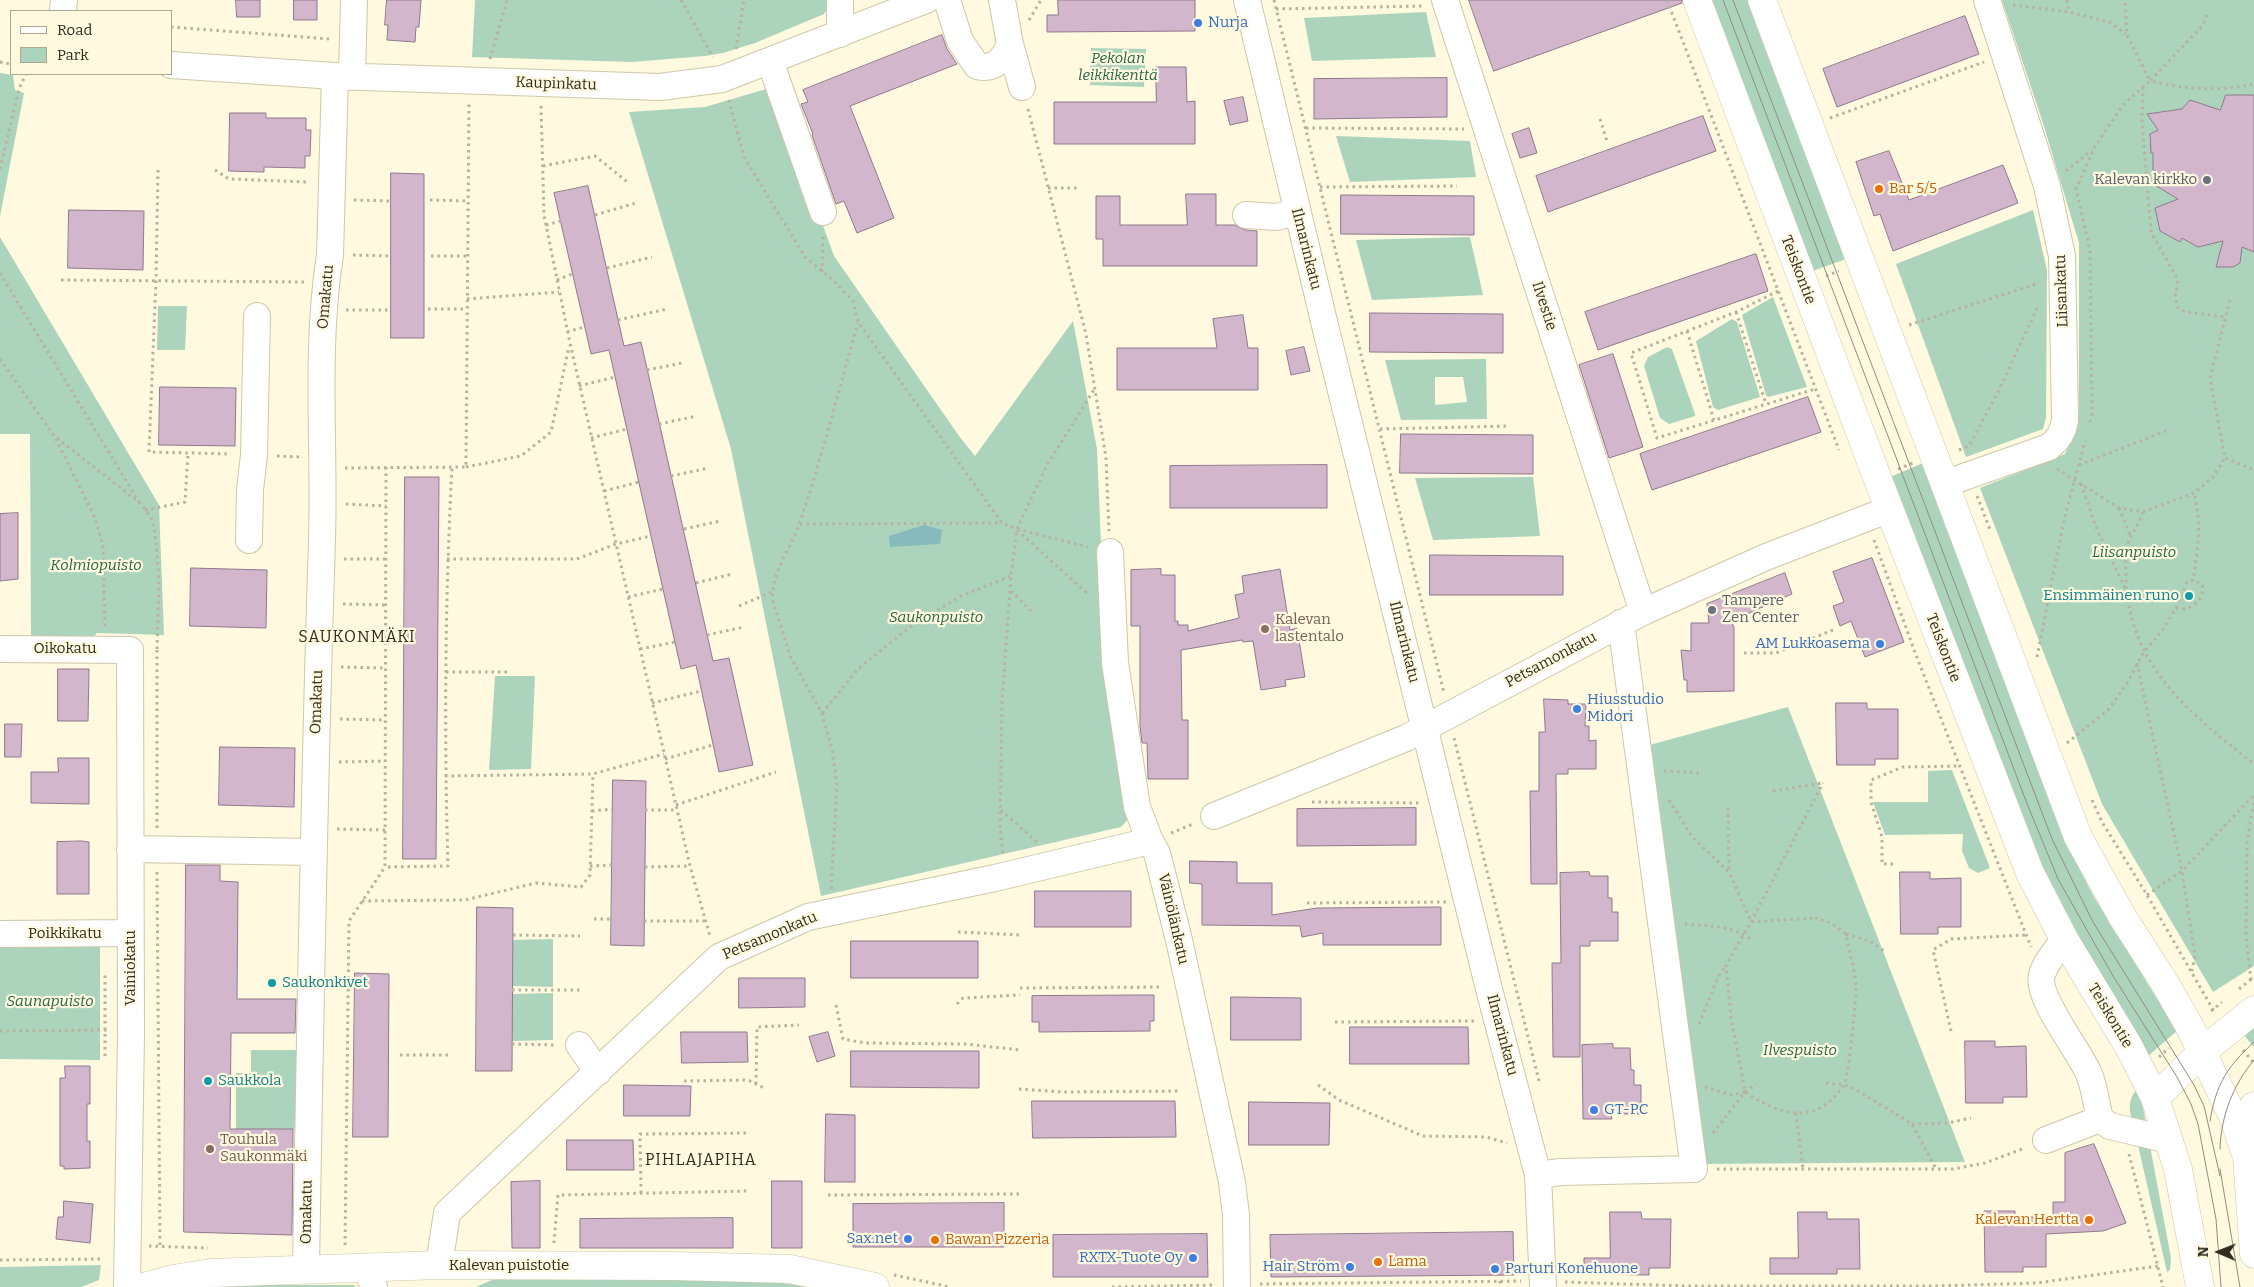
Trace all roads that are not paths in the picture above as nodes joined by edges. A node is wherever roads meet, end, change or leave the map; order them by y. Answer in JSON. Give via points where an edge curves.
{"nodes":[{"id":1,"x":354,"y":0,"type":"edge"},
{"id":2,"x":840,"y":0,"type":"edge"},
{"id":3,"x":926,"y":0,"type":"edge"},
{"id":4,"x":947,"y":0,"type":"edge"},
{"id":5,"x":1002,"y":0,"type":"edge"},
{"id":6,"x":1247,"y":0,"type":"edge"},
{"id":7,"x":1697,"y":0,"type":"edge"},
{"id":8,"x":1762,"y":0,"type":"edge"},
{"id":9,"x":1987,"y":1,"type":"edge"},
{"id":10,"x":1446,"y":3,"type":"edge"},
{"id":11,"x":840,"y":34,"type":"junction"},
{"id":12,"x":1010,"y":44,"type":"junction"},
{"id":13,"x":770,"y":61,"type":"junction"},
{"id":14,"x":172,"y":65,"type":"edge"},
{"id":15,"x":344,"y":77,"type":"junction"},
{"id":16,"x":1022,"y":87,"type":"road end"},
{"id":17,"x":824,"y":212,"type":"road end"},
{"id":18,"x":1297,"y":212,"type":"junction"},
{"id":19,"x":1246,"y":215,"type":"dead end"},
{"id":20,"x":257,"y":316,"type":"dead end"},
{"id":21,"x":1944,"y":484,"type":"junction"},
{"id":22,"x":1890,"y":509,"type":"junction"},
{"id":23,"x":249,"y":540,"type":"dead end"},
{"id":24,"x":1110,"y":552,"type":"road end"},
{"id":25,"x":1632,"y":618,"type":"junction"},
{"id":26,"x":0,"y":649,"type":"edge"},
{"id":27,"x":118,"y":649,"type":"joint"},
{"id":28,"x":1425,"y":727,"type":"junction"},
{"id":29,"x":1214,"y":816,"type":"road end"},
{"id":30,"x":313,"y":841,"type":"junction"},
{"id":31,"x":1150,"y":841,"type":"junction"},
{"id":32,"x":130,"y":849,"type":"junction"},
{"id":33,"x":130,"y":933,"type":"junction"},
{"id":34,"x":0,"y":934,"type":"edge"},
{"id":35,"x":2064,"y":939,"type":"junction"},
{"id":36,"x":2254,"y":1010,"type":"edge"},
{"id":37,"x":2196,"y":1041,"type":"junction"},
{"id":38,"x":579,"y":1045,"type":"road end"},
{"id":39,"x":598,"y":1072,"type":"junction"},
{"id":40,"x":2155,"y":1098,"type":"junction"},
{"id":41,"x":2254,"y":1106,"type":"edge"},
{"id":42,"x":2100,"y":1118,"type":"junction"},
{"id":43,"x":2046,"y":1140,"type":"road end"},
{"id":44,"x":2169,"y":1140,"type":"junction"},
{"id":45,"x":2247,"y":1157,"type":"junction"},
{"id":46,"x":1538,"y":1175,"type":"junction"},
{"id":47,"x":2254,"y":1254,"type":"edge"},
{"id":48,"x":439,"y":1265,"type":"junction"},
{"id":49,"x":306,"y":1268,"type":"junction"},
{"id":50,"x":362,"y":1269,"type":"edge"},
{"id":51,"x":200,"y":1280,"type":"edge"},
{"id":52,"x":828,"y":1282,"type":"edge"},
{"id":53,"x":1551,"y":1283,"type":"edge"},
{"id":54,"x":1237,"y":1286,"type":"edge"},
{"id":55,"x":127,"y":1287,"type":"edge"},
{"id":56,"x":144,"y":1287,"type":"edge"},
{"id":57,"x":875,"y":1287,"type":"edge"},
{"id":58,"x":2200,"y":1287,"type":"edge"}],
"edges":[{"from":1,"to":15,"type":"street","name":"Omakatu","via":[[353,41]]},
{"from":2,"to":11,"type":"street"},
{"from":3,"to":11,"type":"street","name":"Kaupinkatu"},
{"from":4,"to":12,"type":"street","via":[[960,41],[976,66],[996,64]]},
{"from":5,"to":12,"type":"street"},
{"from":6,"to":18,"type":"street","name":"Ilmarinkatu"},
{"from":7,"to":22,"type":"main road","name":"Teiskontie"},
{"from":8,"to":21,"type":"main road"},
{"from":9,"to":21,"type":"street","name":"Liisankatu","via":[[2047,186],[2062,256],[2056,278],[2065,420],[2063,430],[2049,447]]},
{"from":10,"to":25,"type":"street","name":"Ilvestie","via":[[1487,129]]},
{"from":11,"to":13,"type":"street","name":"Kaupinkatu"},
{"from":12,"to":16,"type":"street"},
{"from":13,"to":15,"type":"street","name":"Kaupinkatu","via":[[722,79],[660,87],[476,92]]},
{"from":13,"to":17,"type":"street"},
{"from":14,"to":15,"type":"street","name":"Kaupinkatu"},
{"from":15,"to":30,"type":"street","name":"Omakatu","via":[[323,191],[330,255],[323,310],[320,420],[314,463],[323,503]]},
{"from":18,"to":19,"type":"street","via":[[1276,217]]},
{"from":18,"to":28,"type":"street","name":"Ilmarinkatu"},
{"from":20,"to":23,"type":"street"},
{"from":21,"to":37,"type":"main road","via":[[2078,836]]},
{"from":22,"to":25,"type":"street","name":"Petsamonkatu","via":[[1766,557]]},
{"from":22,"to":35,"type":"main road","name":"Teiskontie","via":[[2030,873]]},
{"from":24,"to":31,"type":"street","name":"Väinölänkatu","via":[[1114,663],[1137,808]]},
{"from":25,"to":28,"type":"street","name":"Petsamonkatu"},
{"from":25,"to":46,"type":"street","name":"Ilvestie","via":[[1639,759],[1692,1158]]},
{"from":26,"to":27,"type":"street","name":"Oikokatu"},
{"from":27,"to":32,"type":"street","name":"Vainiokatu"},
{"from":28,"to":29,"type":"street","name":"Petsamonkatu","via":[[1406,738]]},
{"from":28,"to":46,"type":"street","name":"Ilmarinkatu"},
{"from":30,"to":32,"type":"street"},
{"from":30,"to":49,"type":"street","name":"Omakatu"},
{"from":31,"to":39,"type":"street","name":"Petsamonkatu","via":[[808,917],[719,957]]},
{"from":31,"to":54,"type":"street","name":"Väinölänkatu","via":[[1157,853],[1179,940],[1232,1182]]},
{"from":32,"to":33,"type":"street","name":"Vainiokatu"},
{"from":33,"to":34,"type":"street","name":"Poikkikatu"},
{"from":33,"to":55,"type":"street","name":"Vainiokatu"},
{"from":35,"to":40,"type":"main road","name":"Teiskontie"},
{"from":35,"to":42,"type":"street","via":[[2044,970],[2041,982],[2052,1011],[2088,1072]]},
{"from":36,"to":37,"type":"main road","via":[[2220,1021]]},
{"from":37,"to":40,"type":"main road"},
{"from":37,"to":45,"type":"main road","via":[[2235,1120]]},
{"from":38,"to":39,"type":"street"},
{"from":39,"to":48,"type":"street","name":"Petsamonkatu","via":[[447,1213]]},
{"from":40,"to":44,"type":"main road","name":"Teiskontie"},
{"from":41,"to":45,"type":"main road","via":[[2247,1134]]},
{"from":42,"to":43,"type":"street"},
{"from":42,"to":44,"type":"street","via":[[2110,1126]]},
{"from":44,"to":58,"type":"main road","name":"Teiskontie","via":[[2178,1169]]},
{"from":45,"to":47,"type":"main road"},
{"from":46,"to":53,"type":"street","name":"Ilmarinkatu"},
{"from":48,"to":50,"type":"main road","name":"Kalevan puistotie"},
{"from":48,"to":52,"type":"main road","name":"Kalevan puistotie","via":[[790,1269]]},
{"from":49,"to":50,"type":"main road","name":"Kalevan puistotie"},
{"from":49,"to":51,"type":"main road","name":"Kalevan puistotie"},
{"from":51,"to":56,"type":"main road","name":"Kalevan puistotie","via":[[173,1279]]},
{"from":52,"to":57,"type":"main road","name":"Kalevan puistotie"}]}
